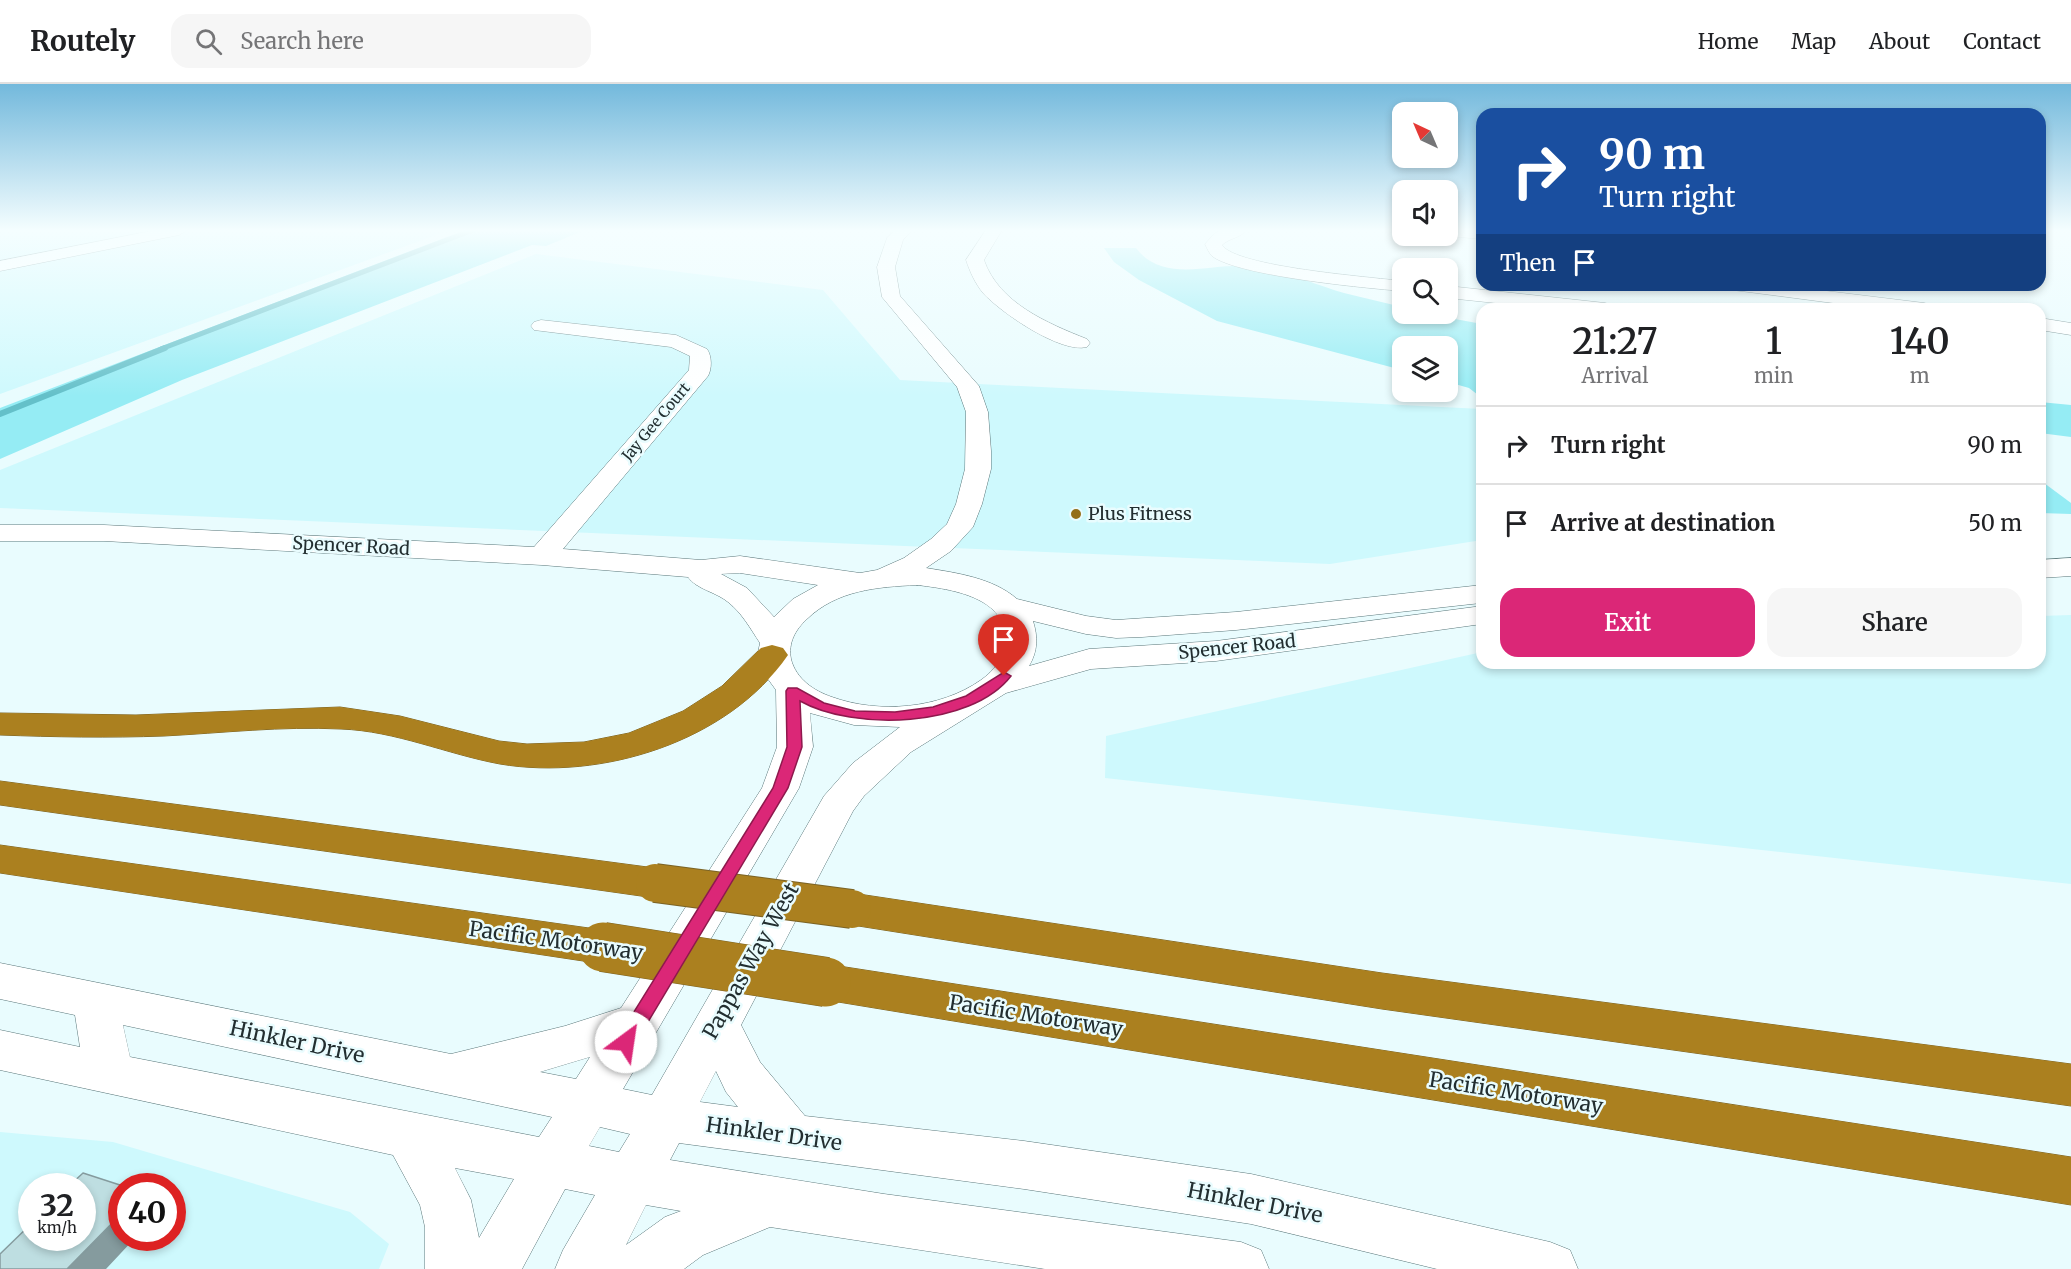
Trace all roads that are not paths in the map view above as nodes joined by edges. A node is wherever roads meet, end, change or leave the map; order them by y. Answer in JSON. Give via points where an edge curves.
{"nodes":[{"id":1,"x":889,"y":285,"type":"edge"},
{"id":2,"x":987,"y":285,"type":"edge"},
{"id":3,"x":1009,"y":285,"type":"edge"},
{"id":4,"x":1756,"y":291,"type":"edge"},
{"id":5,"x":1458,"y":293,"type":"edge"},
{"id":6,"x":1793,"y":301,"type":"edge"},
{"id":7,"x":1550,"y":303,"type":"edge"},
{"id":8,"x":1826,"y":303,"type":"edge"},
{"id":9,"x":2046,"y":325,"type":"edge"},
{"id":10,"x":541,"y":326,"type":"dead end"},
{"id":11,"x":2071,"y":328,"type":"edge"},
{"id":12,"x":959,"y":526,"type":"junction"},
{"id":13,"x":0,"y":532,"type":"edge"},
{"id":14,"x":542,"y":556,"type":"junction"},
{"id":15,"x":2071,"y":567,"type":"edge"},
{"id":16,"x":700,"y":569,"type":"junction"},
{"id":17,"x":2046,"y":569,"type":"edge"},
{"id":18,"x":870,"y":580,"type":"junction"},
{"id":19,"x":1476,"y":595,"type":"edge"},
{"id":20,"x":996,"y":599,"type":"junction"},
{"id":21,"x":1397,"y":615,"type":"junction"},
{"id":22,"x":1476,"y":615,"type":"edge"},
{"id":23,"x":773,"y":648,"type":"junction"},
{"id":24,"x":792,"y":691,"type":"junction"},
{"id":25,"x":983,"y":693,"type":"junction"},
{"id":26,"x":0,"y":724,"type":"edge"},
{"id":27,"x":0,"y":793,"type":"edge"},
{"id":28,"x":0,"y":859,"type":"edge"},
{"id":29,"x":0,"y":981,"type":"edge"},
{"id":30,"x":96,"y":1000,"type":"junction"},
{"id":31,"x":639,"y":1021,"type":"junction"},
{"id":32,"x":717,"y":1023,"type":"junction"},
{"id":33,"x":0,"y":1050,"type":"edge"},
{"id":34,"x":109,"y":1073,"type":"junction"},
{"id":35,"x":450,"y":1074,"type":"junction"},
{"id":36,"x":2071,"y":1085,"type":"edge"},
{"id":37,"x":589,"y":1103,"type":"junction"},
{"id":38,"x":664,"y":1119,"type":"junction"},
{"id":39,"x":409,"y":1135,"type":"junction"},
{"id":40,"x":791,"y":1137,"type":"junction"},
{"id":41,"x":551,"y":1164,"type":"junction"},
{"id":42,"x":632,"y":1178,"type":"junction"},
{"id":43,"x":2071,"y":1181,"type":"edge"},
{"id":44,"x":768,"y":1202,"type":"junction"},
{"id":45,"x":453,"y":1269,"type":"edge"},
{"id":46,"x":492,"y":1269,"type":"edge"},
{"id":47,"x":584,"y":1269,"type":"edge"},
{"id":48,"x":638,"y":1269,"type":"edge"},
{"id":49,"x":1241,"y":1269,"type":"edge"},
{"id":50,"x":1550,"y":1269,"type":"edge"}],
"edges":[{"from":1,"to":12,"type":"street","via":[[891,297],[968,386],[977,412],[978,469]]},
{"from":2,"to":3,"type":"street","via":[[1048,331],[1076,338]]},
{"from":4,"to":6,"type":"street"},
{"from":5,"to":7,"type":"street"},
{"from":6,"to":8,"type":"street"},
{"from":9,"to":11,"type":"street"},
{"from":10,"to":14,"type":"street","name":"Jay Gee Court","via":[[676,341],[700,353],[700,371]]},
{"from":12,"to":18,"type":"street","via":[[915,564]]},
{"from":12,"to":20,"type":"street","via":[[968,564]]},
{"from":13,"to":14,"type":"street","name":"Spencer Road"},
{"from":14,"to":16,"type":"street","name":"Spencer Road"},
{"from":15,"to":17,"type":"street"},
{"from":16,"to":18,"type":"street","name":"Spencer Road","via":[[712,565],[760,567]]},
{"from":16,"to":23,"type":"street","via":[[703,577],[746,600]]},
{"from":18,"to":20,"type":"street","via":[[917,576],[954,581]]},
{"from":18,"to":23,"type":"street","via":[[830,591],[805,604],[785,621]]},
{"from":19,"to":21,"type":"street","name":"Spencer Road"},
{"from":20,"to":21,"type":"street","name":"Spencer Road","via":[[1065,621],[1116,629]]},
{"from":20,"to":25,"type":"street","via":[[1020,624],[1022,645],[1014,666]]},
{"from":21,"to":22,"type":"street","name":"Spencer Road"},
{"from":21,"to":25,"type":"street","name":"Spencer Road","via":[[1216,651],[1089,659]]},
{"from":23,"to":24,"type":"street","via":[[778,674]]},
{"from":23,"to":26,"type":"highway","via":[[750,679],[721,704],[656,736],[579,754],[533,756],[500,752],[379,721],[339,718],[135,726]]},
{"from":24,"to":25,"type":"street","via":[[819,706],[855,715],[895,717],[935,711]]},
{"from":24,"to":31,"type":"street","via":[[795,747],[780,788]]},
{"from":25,"to":32,"type":"street","name":"Pappas Way West","via":[[920,728],[854,781]]},
{"from":27,"to":36,"type":"highway","bridge":true,"via":[[852,909],[1382,991]]},
{"from":28,"to":43,"type":"highway","name":"Pacific Motorway","bridge":true,"via":[[603,947]]},
{"from":29,"to":30,"type":"street","name":"Hinkler Drive"},
{"from":30,"to":34,"type":"street"},
{"from":30,"to":35,"type":"street","name":"Hinkler Drive"},
{"from":31,"to":35,"type":"street","via":[[565,1046]]},
{"from":31,"to":37,"type":"street"},
{"from":32,"to":38,"type":"street","name":"Pappas Way West"},
{"from":32,"to":40,"type":"street","via":[[743,1077]]},
{"from":33,"to":34,"type":"street"},
{"from":34,"to":39,"type":"street"},
{"from":35,"to":37,"type":"street","name":"Hinkler Drive"},
{"from":37,"to":38,"type":"street","name":"Hinkler Drive"},
{"from":37,"to":41,"type":"street"},
{"from":38,"to":40,"type":"street","name":"Hinkler Drive"},
{"from":38,"to":42,"type":"street","name":"Pappas Way West"},
{"from":39,"to":41,"type":"street"},
{"from":39,"to":45,"type":"street","via":[[445,1200],[452,1227]]},
{"from":40,"to":50,"type":"street","name":"Hinkler Drive","via":[[1024,1165],[1251,1199]]},
{"from":41,"to":42,"type":"street"},
{"from":41,"to":46,"type":"street"},
{"from":42,"to":44,"type":"street"},
{"from":42,"to":47,"type":"street","name":"Pappas Way West"},
{"from":44,"to":48,"type":"street","via":[[684,1236]]},
{"from":44,"to":49,"type":"street"}]}
